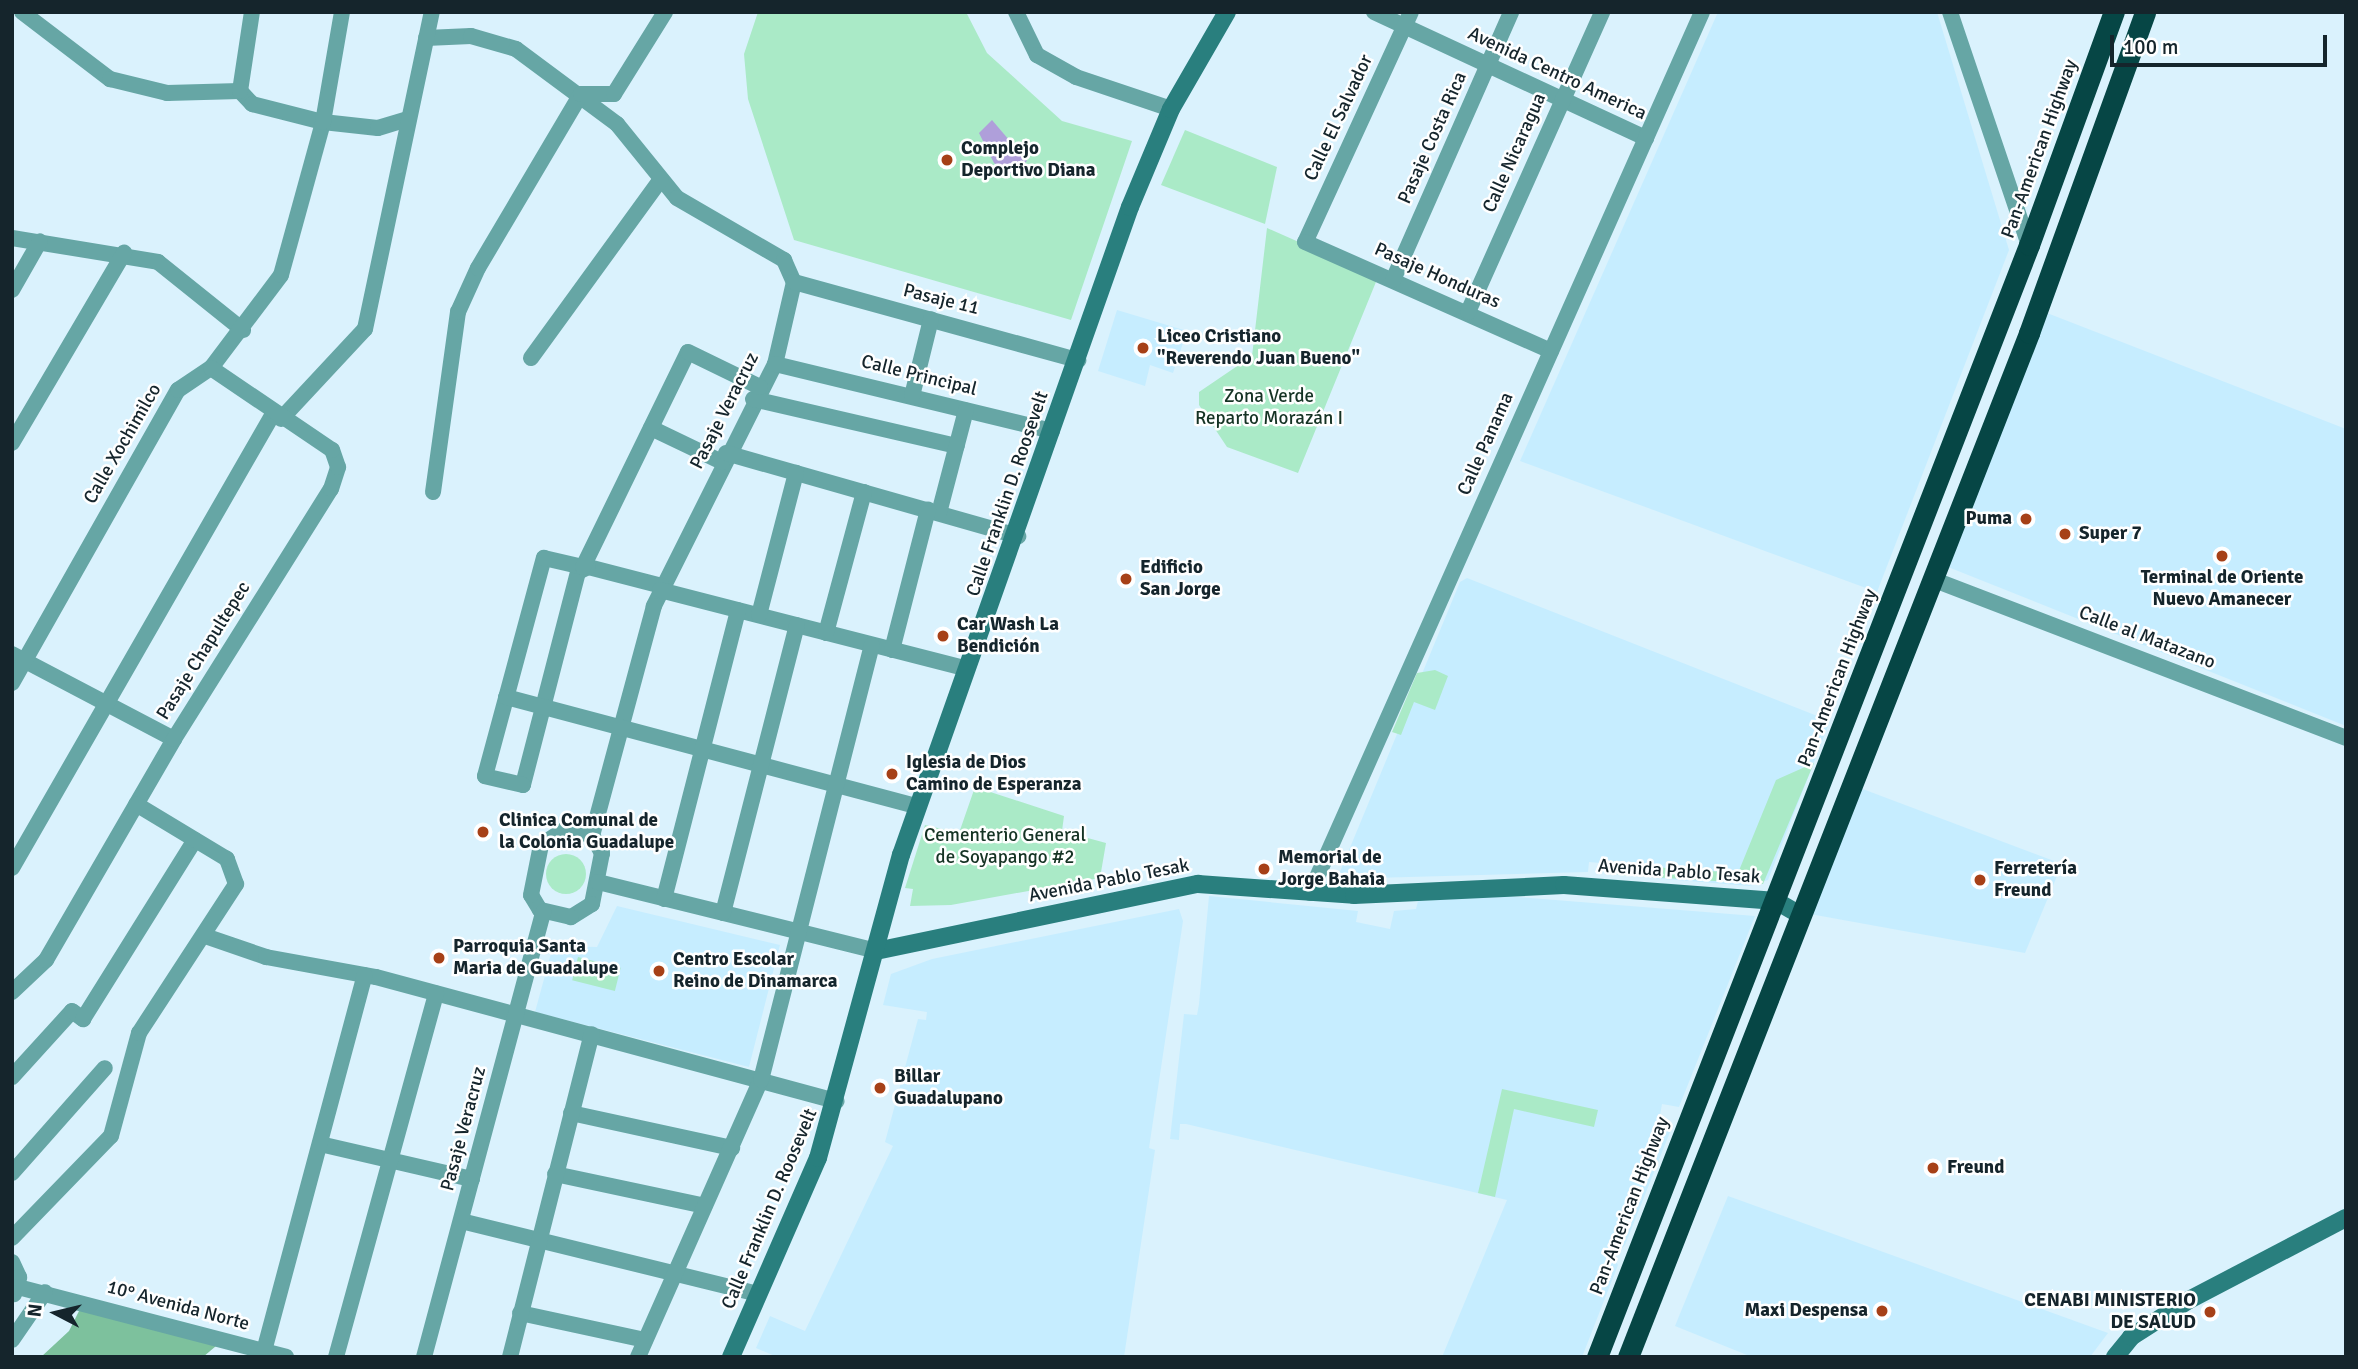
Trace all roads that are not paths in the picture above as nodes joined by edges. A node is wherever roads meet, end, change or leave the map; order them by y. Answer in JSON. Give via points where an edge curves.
{"nodes":[{"id":1,"x":22,"y":12,"type":"edge"},
{"id":2,"x":252,"y":12,"type":"edge"},
{"id":3,"x":342,"y":12,"type":"edge"},
{"id":4,"x":432,"y":12,"type":"edge"},
{"id":5,"x":665,"y":12,"type":"edge"},
{"id":6,"x":1016,"y":12,"type":"edge"},
{"id":7,"x":1227,"y":12,"type":"edge"},
{"id":8,"x":1374,"y":12,"type":"edge"},
{"id":9,"x":1511,"y":12,"type":"edge"},
{"id":10,"x":1602,"y":12,"type":"edge"},
{"id":11,"x":1702,"y":12,"type":"edge"},
{"id":12,"x":1950,"y":12,"type":"edge"},
{"id":13,"x":2114,"y":12,"type":"edge"},
{"id":14,"x":2145,"y":12,"type":"edge"},
{"id":15,"x":1408,"y":19,"type":"edge"},
{"id":16,"x":426,"y":38,"type":"junction"},
{"id":17,"x":1488,"y":65,"type":"junction"},
{"id":18,"x":240,"y":91,"type":"junction"},
{"id":19,"x":2085,"y":93,"type":"junction"},
{"id":20,"x":581,"y":94,"type":"junction"},
{"id":21,"x":1562,"y":99,"type":"junction"},
{"id":22,"x":2113,"y":104,"type":"junction"},
{"id":23,"x":1171,"y":109,"type":"junction"},
{"id":24,"x":405,"y":120,"type":"junction"},
{"id":25,"x":323,"y":122,"type":"junction"},
{"id":26,"x":2070,"y":137,"type":"junction"},
{"id":27,"x":1646,"y":138,"type":"junction"},
{"id":28,"x":2095,"y":150,"type":"junction"},
{"id":29,"x":661,"y":179,"type":"junction"},
{"id":30,"x":12,"y":238,"type":"edge"},
{"id":31,"x":40,"y":242,"type":"junction"},
{"id":32,"x":1305,"y":242,"type":"joint"},
{"id":33,"x":2029,"y":245,"type":"junction"},
{"id":34,"x":124,"y":253,"type":"junction"},
{"id":35,"x":1393,"y":280,"type":"junction"},
{"id":36,"x":794,"y":282,"type":"junction"},
{"id":37,"x":12,"y":290,"type":"edge"},
{"id":38,"x":2010,"y":295,"type":"junction"},
{"id":39,"x":1468,"y":312,"type":"junction"},
{"id":40,"x":931,"y":319,"type":"junction"},
{"id":41,"x":243,"y":330,"type":"junction"},
{"id":42,"x":1551,"y":351,"type":"junction"},
{"id":43,"x":531,"y":358,"type":"dead end"},
{"id":44,"x":1078,"y":360,"type":"junction"},
{"id":45,"x":775,"y":364,"type":"junction"},
{"id":46,"x":211,"y":368,"type":"junction"},
{"id":47,"x":757,"y":393,"type":"junction"},
{"id":48,"x":912,"y":396,"type":"junction"},
{"id":49,"x":966,"y":410,"type":"junction"},
{"id":50,"x":277,"y":417,"type":"junction"},
{"id":51,"x":651,"y":428,"type":"junction"},
{"id":52,"x":1052,"y":431,"type":"junction"},
{"id":53,"x":12,"y":443,"type":"edge"},
{"id":54,"x":957,"y":446,"type":"junction"},
{"id":55,"x":724,"y":458,"type":"junction"},
{"id":56,"x":796,"y":473,"type":"junction"},
{"id":57,"x":433,"y":492,"type":"dead end"},
{"id":58,"x":864,"y":492,"type":"junction"},
{"id":59,"x":933,"y":512,"type":"junction"},
{"id":60,"x":1018,"y":536,"type":"junction"},
{"id":61,"x":583,"y":567,"type":"junction"},
{"id":62,"x":1932,"y":579,"type":"junction"},
{"id":63,"x":661,"y":588,"type":"junction"},
{"id":64,"x":738,"y":610,"type":"junction"},
{"id":65,"x":759,"y":615,"type":"junction"},
{"id":66,"x":797,"y":625,"type":"junction"},
{"id":67,"x":826,"y":633,"type":"junction"},
{"id":68,"x":872,"y":645,"type":"junction"},
{"id":69,"x":892,"y":650,"type":"junction"},
{"id":70,"x":19,"y":657,"type":"edge"},
{"id":71,"x":968,"y":669,"type":"junction"},
{"id":72,"x":12,"y":683,"type":"edge"},
{"id":73,"x":506,"y":697,"type":"junction"},
{"id":74,"x":107,"y":704,"type":"junction"},
{"id":75,"x":543,"y":706,"type":"junction"},
{"id":76,"x":621,"y":728,"type":"junction"},
{"id":77,"x":2346,"y":737,"type":"edge"},
{"id":78,"x":174,"y":739,"type":"junction"},
{"id":79,"x":702,"y":749,"type":"junction"},
{"id":80,"x":762,"y":765,"type":"junction"},
{"id":81,"x":836,"y":785,"type":"junction"},
{"id":82,"x":136,"y":804,"type":"junction"},
{"id":83,"x":917,"y":806,"type":"junction"},
{"id":84,"x":592,"y":835,"type":"junction"},
{"id":85,"x":195,"y":840,"type":"junction"},
{"id":86,"x":12,"y":868,"type":"edge"},
{"id":87,"x":598,"y":882,"type":"junction"},
{"id":88,"x":1310,"y":893,"type":"junction"},
{"id":89,"x":664,"y":899,"type":"junction"},
{"id":90,"x":1776,"y":901,"type":"junction"},
{"id":91,"x":544,"y":912,"type":"junction"},
{"id":92,"x":723,"y":914,"type":"junction"},
{"id":93,"x":1802,"y":916,"type":"junction"},
{"id":94,"x":799,"y":932,"type":"junction"},
{"id":95,"x":205,"y":936,"type":"junction"},
{"id":96,"x":876,"y":951,"type":"junction"},
{"id":97,"x":365,"y":975,"type":"junction"},
{"id":98,"x":12,"y":992,"type":"edge"},
{"id":99,"x":436,"y":992,"type":"junction"},
{"id":100,"x":516,"y":1013,"type":"junction"},
{"id":101,"x":592,"y":1034,"type":"junction"},
{"id":102,"x":105,"y":1068,"type":"dead end"},
{"id":103,"x":12,"y":1077,"type":"edge"},
{"id":104,"x":761,"y":1080,"type":"junction"},
{"id":105,"x":837,"y":1101,"type":"junction"},
{"id":106,"x":571,"y":1112,"type":"junction"},
{"id":107,"x":1688,"y":1119,"type":"junction"},
{"id":108,"x":1720,"y":1132,"type":"junction"},
{"id":109,"x":320,"y":1144,"type":"junction"},
{"id":110,"x":732,"y":1148,"type":"junction"},
{"id":111,"x":1672,"y":1158,"type":"junction"},
{"id":112,"x":389,"y":1160,"type":"junction"},
{"id":113,"x":12,"y":1173,"type":"edge"},
{"id":114,"x":555,"y":1174,"type":"junction"},
{"id":115,"x":1704,"y":1175,"type":"junction"},
{"id":116,"x":472,"y":1178,"type":"junction"},
{"id":117,"x":705,"y":1206,"type":"junction"},
{"id":118,"x":2346,"y":1218,"type":"edge"},
{"id":119,"x":461,"y":1221,"type":"junction"},
{"id":120,"x":12,"y":1238,"type":"edge"},
{"id":121,"x":538,"y":1240,"type":"junction"},
{"id":122,"x":12,"y":1262,"type":"edge"},
{"id":123,"x":675,"y":1273,"type":"junction"},
{"id":124,"x":15,"y":1291,"type":"edge"},
{"id":125,"x":45,"y":1292,"type":"junction"},
{"id":126,"x":758,"y":1294,"type":"junction"},
{"id":127,"x":520,"y":1313,"type":"junction"},
{"id":128,"x":12,"y":1340,"type":"edge"},
{"id":129,"x":645,"y":1340,"type":"junction"},
{"id":130,"x":233,"y":1350,"type":"edge"},
{"id":131,"x":264,"y":1351,"type":"junction"},
{"id":132,"x":286,"y":1357,"type":"edge"},
{"id":133,"x":336,"y":1357,"type":"edge"},
{"id":134,"x":424,"y":1357,"type":"edge"},
{"id":135,"x":510,"y":1357,"type":"edge"},
{"id":136,"x":638,"y":1357,"type":"edge"},
{"id":137,"x":730,"y":1357,"type":"edge"},
{"id":138,"x":1597,"y":1357,"type":"edge"},
{"id":139,"x":1628,"y":1357,"type":"edge"},
{"id":140,"x":2115,"y":1357,"type":"edge"}],
"edges":[{"from":1,"to":18,"type":"street","via":[[110,79],[167,93]]},
{"from":2,"to":18,"type":"street"},
{"from":3,"to":25,"type":"street","name":"Calle Xochimilco"},
{"from":4,"to":16,"type":"street"},
{"from":5,"to":20,"type":"street","via":[[614,94]]},
{"from":6,"to":23,"type":"street","via":[[1037,55],[1076,77]]},
{"from":7,"to":23,"type":"main road","name":"Calle Franklin D. Roosevelt"},
{"from":8,"to":15,"type":"street","name":"Avenida Centro America"},
{"from":9,"to":17,"type":"street","name":"Pasaje Costa Rica"},
{"from":10,"to":21,"type":"street","name":"Calle Nicaragua"},
{"from":11,"to":27,"type":"street","name":"Calle Panama"},
{"from":12,"to":33,"type":"street"},
{"from":13,"to":19,"type":"highway","name":"Pan-American Highway"},
{"from":14,"to":22,"type":"highway"},
{"from":15,"to":17,"type":"street","name":"Avenida Centro America"},
{"from":15,"to":32,"type":"street","name":"Calle El Salvador"},
{"from":16,"to":20,"type":"street","via":[[447,33],[494,41]]},
{"from":16,"to":24,"type":"street"},
{"from":17,"to":21,"type":"street","name":"Avenida Centro America"},
{"from":17,"to":35,"type":"street","name":"Pasaje Costa Rica"},
{"from":18,"to":25,"type":"street","via":[[252,104]]},
{"from":19,"to":22,"type":"highway","via":[[2097,112]]},
{"from":19,"to":26,"type":"highway","name":"Pan-American Highway"},
{"from":20,"to":29,"type":"street","via":[[617,124]]},
{"from":20,"to":57,"type":"street","via":[[458,312]]},
{"from":21,"to":27,"type":"street","name":"Avenida Centro America"},
{"from":21,"to":39,"type":"street","name":"Calle Nicaragua"},
{"from":22,"to":28,"type":"highway"},
{"from":23,"to":44,"type":"main road","name":"Calle Franklin D. Roosevelt"},
{"from":24,"to":25,"type":"street","via":[[379,128]]},
{"from":24,"to":50,"type":"street","via":[[365,329]]},
{"from":25,"to":41,"type":"street","name":"Calle Xochimilco","via":[[281,275]]},
{"from":26,"to":28,"type":"highway","via":[[2092,129]]},
{"from":26,"to":33,"type":"highway","name":"Pan-American Highway"},
{"from":27,"to":42,"type":"street","name":"Calle Panama"},
{"from":28,"to":62,"type":"highway"},
{"from":29,"to":36,"type":"street","via":[[703,216],[784,260]]},
{"from":29,"to":43,"type":"street"},
{"from":30,"to":31,"type":"street"},
{"from":31,"to":34,"type":"street"},
{"from":31,"to":37,"type":"street"},
{"from":32,"to":35,"type":"street","name":"Pasaje Honduras"},
{"from":33,"to":38,"type":"highway","name":"Pan-American Highway"},
{"from":34,"to":41,"type":"street","via":[[180,276]]},
{"from":34,"to":53,"type":"street"},
{"from":35,"to":39,"type":"street","name":"Pasaje Honduras"},
{"from":36,"to":40,"type":"street","name":"Pasaje 11"},
{"from":36,"to":45,"type":"street","name":"Pasaje Veracruz"},
{"from":38,"to":62,"type":"highway","via":[[2008,332],[1922,551],[1921,567]]},
{"from":38,"to":90,"type":"highway","name":"Pan-American Highway"},
{"from":39,"to":42,"type":"street","name":"Pasaje Honduras"},
{"from":40,"to":44,"type":"street","name":"Pasaje 11"},
{"from":40,"to":48,"type":"street"},
{"from":41,"to":46,"type":"street","name":"Calle Xochimilco"},
{"from":42,"to":88,"type":"street","name":"Calle Panama"},
{"from":44,"to":52,"type":"main road","name":"Calle Franklin D. Roosevelt"},
{"from":45,"to":47,"type":"street","name":"Pasaje Veracruz"},
{"from":45,"to":48,"type":"street","name":"Calle Principal"},
{"from":46,"to":50,"type":"street","name":"Pasaje Chapultepec"},
{"from":46,"to":70,"type":"street","name":"Calle Xochimilco","via":[[178,390]]},
{"from":47,"to":51,"type":"street","via":[[688,352]]},
{"from":47,"to":54,"type":"street"},
{"from":47,"to":55,"type":"street","name":"Pasaje Veracruz"},
{"from":48,"to":49,"type":"street","name":"Calle Principal"},
{"from":49,"to":52,"type":"street","name":"Calle Principal"},
{"from":49,"to":54,"type":"street"},
{"from":50,"to":74,"type":"street"},
{"from":50,"to":78,"type":"street","name":"Pasaje Chapultepec","via":[[332,450],[338,467],[331,489]]},
{"from":51,"to":55,"type":"street"},
{"from":51,"to":61,"type":"street"},
{"from":52,"to":60,"type":"main road","name":"Calle Franklin D. Roosevelt"},
{"from":54,"to":59,"type":"street"},
{"from":55,"to":56,"type":"street"},
{"from":55,"to":63,"type":"street","name":"Pasaje Veracruz"},
{"from":56,"to":58,"type":"street"},
{"from":56,"to":65,"type":"street"},
{"from":58,"to":59,"type":"street"},
{"from":58,"to":67,"type":"street"},
{"from":59,"to":60,"type":"street"},
{"from":59,"to":69,"type":"street"},
{"from":60,"to":71,"type":"main road","name":"Calle Franklin D. Roosevelt"},
{"from":61,"to":63,"type":"street"},
{"from":61,"to":73,"type":"street","via":[[544,558]]},
{"from":61,"to":75,"type":"street"},
{"from":62,"to":77,"type":"street","name":"Calle al Matazano"},
{"from":62,"to":93,"type":"highway"},
{"from":63,"to":64,"type":"street"},
{"from":63,"to":76,"type":"street","name":"Pasaje Veracruz"},
{"from":64,"to":65,"type":"street"},
{"from":64,"to":79,"type":"street"},
{"from":65,"to":66,"type":"street"},
{"from":66,"to":67,"type":"street"},
{"from":66,"to":80,"type":"street"},
{"from":67,"to":68,"type":"street"},
{"from":68,"to":69,"type":"street"},
{"from":68,"to":81,"type":"street"},
{"from":69,"to":71,"type":"street"},
{"from":70,"to":72,"type":"street","name":"Calle Xochimilco"},
{"from":70,"to":74,"type":"street"},
{"from":71,"to":83,"type":"main road","name":"Calle Franklin D. Roosevelt"},
{"from":73,"to":75,"type":"street"},
{"from":73,"to":75,"type":"street","via":[[485,776],[523,785]]},
{"from":74,"to":78,"type":"street"},
{"from":74,"to":86,"type":"street"},
{"from":75,"to":76,"type":"street"},
{"from":76,"to":79,"type":"street"},
{"from":76,"to":84,"type":"street","name":"Pasaje Veracruz"},
{"from":78,"to":82,"type":"street","name":"Pasaje Chapultepec"},
{"from":79,"to":80,"type":"street"},
{"from":79,"to":89,"type":"street"},
{"from":80,"to":81,"type":"street"},
{"from":80,"to":92,"type":"street"},
{"from":81,"to":83,"type":"street"},
{"from":81,"to":94,"type":"street"},
{"from":82,"to":85,"type":"street"},
{"from":82,"to":98,"type":"street","name":"Pasaje Chapultepec","via":[[46,960]]},
{"from":83,"to":96,"type":"main road","name":"Calle Franklin D. Roosevelt"},
{"from":84,"to":87,"type":"street","via":[[602,853]]},
{"from":84,"to":91,"type":"street","via":[[556,831],[541,845],[531,895]]},
{"from":85,"to":95,"type":"street","via":[[235,872],[231,898]]},
{"from":85,"to":103,"type":"street","via":[[83,1019],[72,1011]]},
{"from":87,"to":89,"type":"street","name":"Avenida Pablo Tesak"},
{"from":87,"to":91,"type":"street","via":[[592,904],[578,916]]},
{"from":88,"to":90,"type":"main road","name":"Avenida Pablo Tesak","via":[[1564,885]]},
{"from":88,"to":96,"type":"main road","name":"Avenida Pablo Tesak","via":[[1198,884]]},
{"from":89,"to":92,"type":"street","name":"Avenida Pablo Tesak"},
{"from":90,"to":93,"type":"main road","name":"Avenida Pablo Tesak"},
{"from":90,"to":107,"type":"highway","name":"Pan-American Highway"},
{"from":91,"to":100,"type":"street","name":"Pasaje Veracruz"},
{"from":92,"to":94,"type":"street","name":"Avenida Pablo Tesak"},
{"from":93,"to":108,"type":"highway"},
{"from":94,"to":96,"type":"street","name":"Avenida Pablo Tesak"},
{"from":94,"to":104,"type":"street"},
{"from":95,"to":97,"type":"street","via":[[266,957]]},
{"from":95,"to":120,"type":"street","via":[[139,1033],[111,1136]]},
{"from":96,"to":105,"type":"main road","name":"Calle Franklin D. Roosevelt"},
{"from":97,"to":99,"type":"street"},
{"from":97,"to":109,"type":"street"},
{"from":99,"to":100,"type":"street"},
{"from":99,"to":112,"type":"street"},
{"from":100,"to":101,"type":"street"},
{"from":100,"to":116,"type":"street","name":"Pasaje Veracruz"},
{"from":101,"to":104,"type":"street"},
{"from":101,"to":106,"type":"street"},
{"from":102,"to":113,"type":"street"},
{"from":104,"to":105,"type":"street"},
{"from":104,"to":110,"type":"street"},
{"from":105,"to":126,"type":"main road","name":"Calle Franklin D. Roosevelt"},
{"from":106,"to":110,"type":"street"},
{"from":106,"to":114,"type":"street"},
{"from":107,"to":108,"type":"highway","via":[[1696,1140]]},
{"from":107,"to":111,"type":"highway","name":"Pan-American Highway"},
{"from":108,"to":115,"type":"highway"},
{"from":109,"to":112,"type":"street"},
{"from":109,"to":131,"type":"street"},
{"from":110,"to":117,"type":"street"},
{"from":111,"to":115,"type":"highway","via":[[1695,1149]]},
{"from":111,"to":138,"type":"highway","name":"Pan-American Highway"},
{"from":112,"to":116,"type":"street"},
{"from":112,"to":133,"type":"street"},
{"from":114,"to":117,"type":"street"},
{"from":114,"to":121,"type":"street"},
{"from":115,"to":139,"type":"highway"},
{"from":116,"to":119,"type":"street","name":"Pasaje Veracruz"},
{"from":117,"to":123,"type":"street"},
{"from":118,"to":140,"type":"main road","via":[[2187,1301],[2131,1337]]},
{"from":119,"to":121,"type":"street"},
{"from":119,"to":134,"type":"street","name":"Pasaje Veracruz"},
{"from":121,"to":123,"type":"street"},
{"from":121,"to":127,"type":"street"},
{"from":122,"to":124,"type":"street"},
{"from":123,"to":126,"type":"street"},
{"from":123,"to":129,"type":"street"},
{"from":124,"to":125,"type":"street","name":"10° Avenida Norte"},
{"from":125,"to":128,"type":"street"},
{"from":125,"to":130,"type":"street","name":"10° Avenida Norte"},
{"from":126,"to":137,"type":"main road","name":"Calle Franklin D. Roosevelt"},
{"from":127,"to":129,"type":"street"},
{"from":127,"to":135,"type":"street"},
{"from":129,"to":136,"type":"street"},
{"from":130,"to":131,"type":"street","name":"10° Avenida Norte"},
{"from":131,"to":132,"type":"street","name":"10° Avenida Norte"}]}
